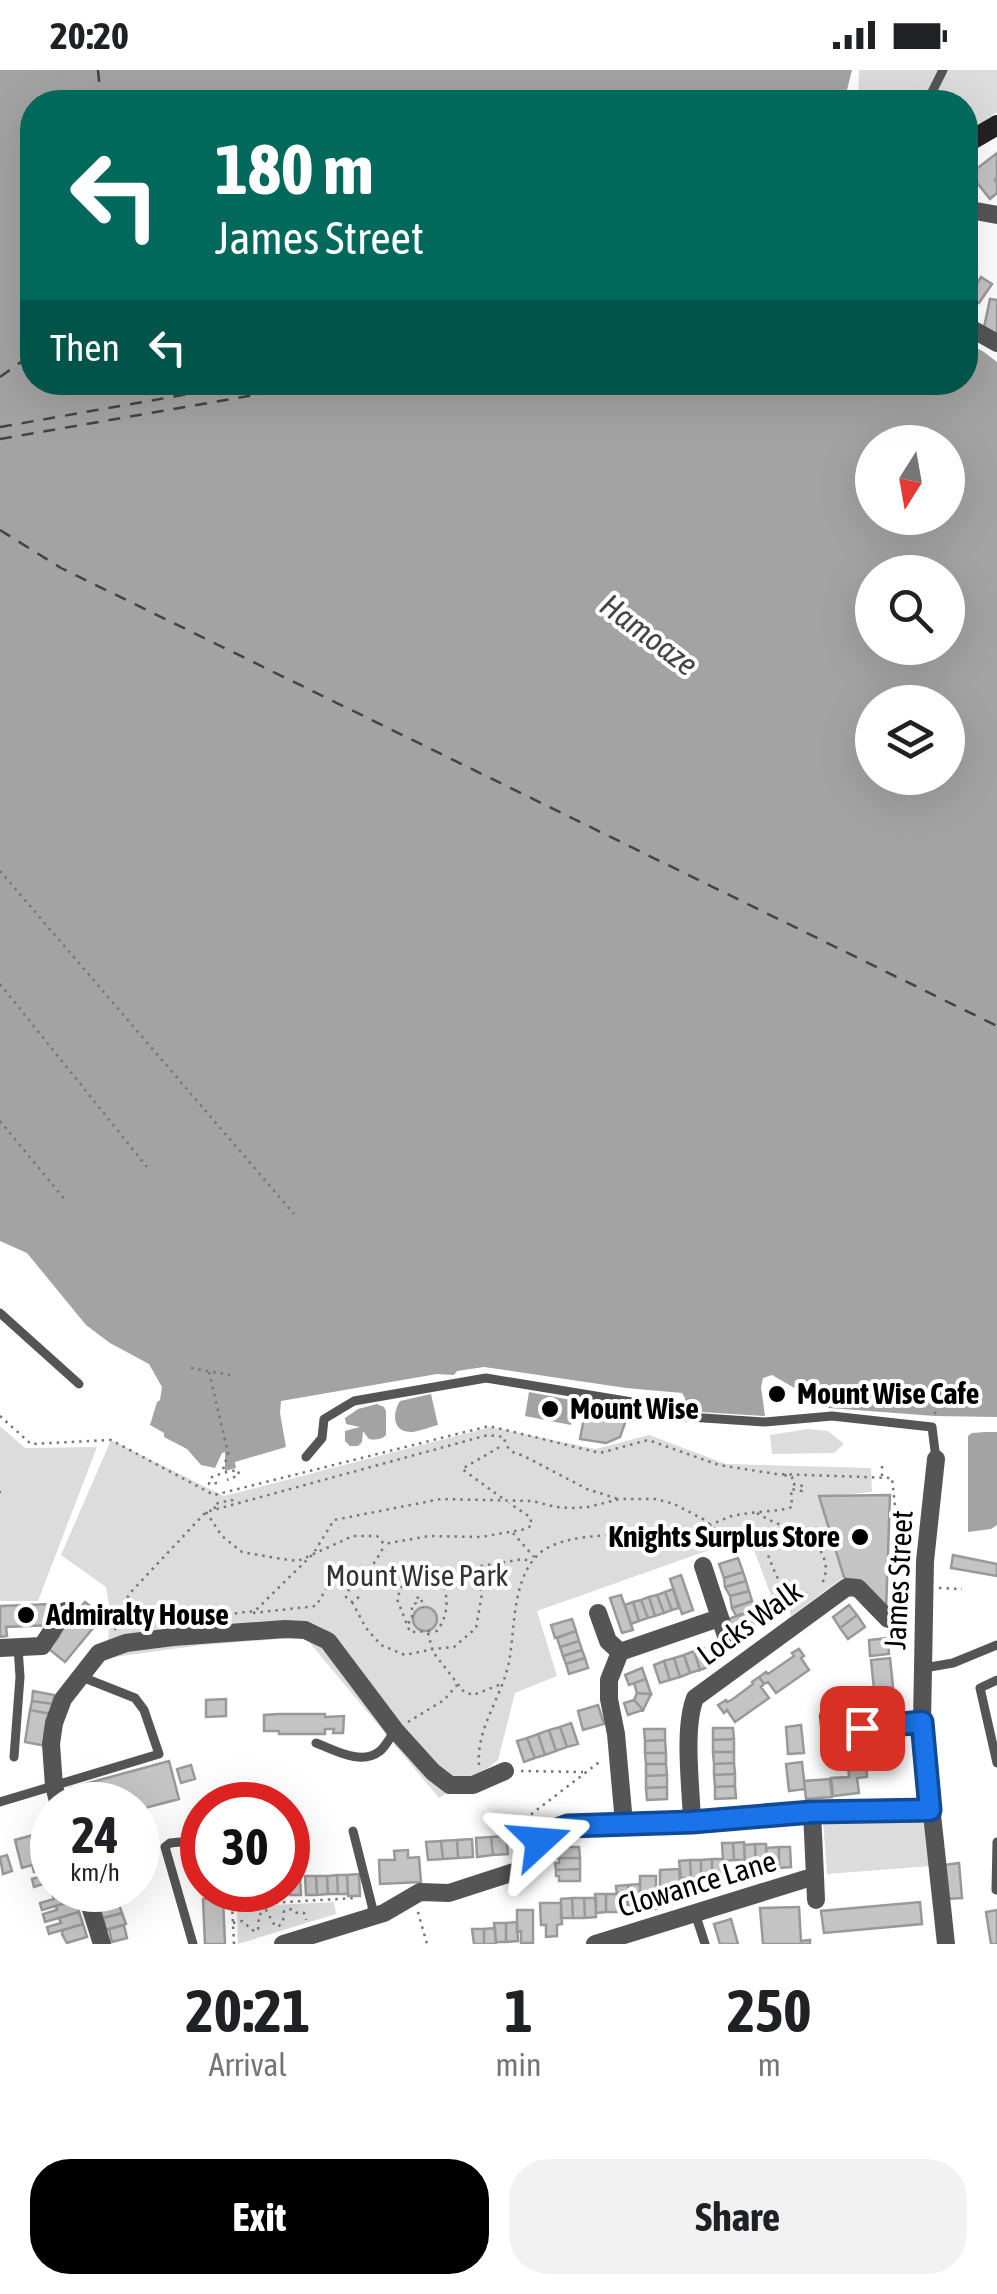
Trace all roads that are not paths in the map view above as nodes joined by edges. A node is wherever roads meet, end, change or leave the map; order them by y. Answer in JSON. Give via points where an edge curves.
{"nodes":[{"id":1,"x":0,"y":1314,"type":"edge"},
{"id":2,"x":79,"y":1384,"type":"dead end"},
{"id":3,"x":306,"y":1457,"type":"dead end"},
{"id":4,"x":936,"y":1459,"type":"joint"},
{"id":5,"x":703,"y":1566,"type":"dead end"},
{"id":6,"x":65,"y":1610,"type":"dead end"},
{"id":7,"x":598,"y":1614,"type":"dead end"},
{"id":8,"x":719,"y":1618,"type":"junction"},
{"id":9,"x":888,"y":1618,"type":"dead end"},
{"id":10,"x":727,"y":1639,"type":"dead end"},
{"id":11,"x":997,"y":1645,"type":"edge"},
{"id":12,"x":9,"y":1648,"type":"edge"},
{"id":13,"x":620,"y":1652,"type":"junction"},
{"id":14,"x":922,"y":1668,"type":"junction"},
{"id":15,"x":80,"y":1676,"type":"junction"},
{"id":16,"x":997,"y":1680,"type":"edge"},
{"id":17,"x":922,"y":1722,"type":"junction"},
{"id":18,"x":395,"y":1730,"type":"junction"},
{"id":19,"x":316,"y":1743,"type":"dead end"},
{"id":20,"x":831,"y":1750,"type":"dead end"},
{"id":21,"x":14,"y":1758,"type":"dead end"},
{"id":22,"x":997,"y":1763,"type":"edge"},
{"id":23,"x":505,"y":1771,"type":"road end"},
{"id":24,"x":54,"y":1782,"type":"edge"},
{"id":25,"x":67,"y":1782,"type":"edge"},
{"id":26,"x":30,"y":1793,"type":"edge"},
{"id":27,"x":0,"y":1802,"type":"edge"},
{"id":28,"x":930,"y":1810,"type":"junction"},
{"id":29,"x":812,"y":1812,"type":"junction"},
{"id":30,"x":692,"y":1822,"type":"junction"},
{"id":31,"x":624,"y":1823,"type":"junction"},
{"id":32,"x":516,"y":1826,"type":"road end"},
{"id":33,"x":353,"y":1831,"type":"dead end"},
{"id":34,"x":546,"y":1836,"type":"junction"},
{"id":35,"x":180,"y":1841,"type":"edge"},
{"id":36,"x":997,"y":1842,"type":"edge"},
{"id":37,"x":815,"y":1876,"type":"junction"},
{"id":38,"x":996,"y":1890,"type":"edge"},
{"id":39,"x":816,"y":1900,"type":"dead end"},
{"id":40,"x":180,"y":1901,"type":"edge"},
{"id":41,"x":92,"y":1912,"type":"edge"},
{"id":42,"x":183,"y":1912,"type":"edge"},
{"id":43,"x":696,"y":1913,"type":"junction"},
{"id":44,"x":372,"y":1917,"type":"junction"},
{"id":45,"x":102,"y":1944,"type":"edge"},
{"id":46,"x":192,"y":1944,"type":"edge"},
{"id":47,"x":283,"y":1944,"type":"edge"},
{"id":48,"x":595,"y":1944,"type":"edge"},
{"id":49,"x":705,"y":1944,"type":"edge"},
{"id":50,"x":946,"y":1944,"type":"edge"}],
"edges":[{"from":1,"to":2,"type":"lane"},
{"from":3,"to":4,"type":"lane","via":[[322,1438],[324,1419],[354,1401],[486,1378],[632,1402],[674,1416],[766,1422],[832,1416],[932,1427]]},
{"from":4,"to":14,"type":"street","name":"James Street"},
{"from":5,"to":8,"type":"street"},
{"from":6,"to":12,"type":"street","via":[[42,1646]]},
{"from":7,"to":13,"type":"street"},
{"from":8,"to":10,"type":"street"},
{"from":8,"to":13,"type":"street"},
{"from":9,"to":30,"type":"street","name":"Locks Walk","via":[[848,1586],[694,1698]]},
{"from":11,"to":14,"type":"lane"},
{"from":12,"to":21,"type":"lane","via":[[20,1677]]},
{"from":13,"to":31,"type":"street","via":[[609,1699]]},
{"from":14,"to":17,"type":"street","name":"James Street"},
{"from":15,"to":18,"type":"street","via":[[99,1653],[126,1643],[305,1630],[328,1641]]},
{"from":15,"to":24,"type":"street","via":[[54,1723]]},
{"from":15,"to":25,"type":"lane","via":[[135,1698],[159,1754]]},
{"from":16,"to":22,"type":"lane","via":[[980,1688]]},
{"from":17,"to":20,"type":"street","via":[[829,1723]]},
{"from":17,"to":28,"type":"street","name":"James Street"},
{"from":18,"to":19,"type":"lane","via":[[381,1751],[366,1758]]},
{"from":18,"to":23,"type":"street","via":[[450,1785],[473,1785]]},
{"from":26,"to":27,"type":"lane"},
{"from":28,"to":29,"type":"street"},
{"from":28,"to":50,"type":"street","name":"James Street"},
{"from":29,"to":30,"type":"street"},
{"from":29,"to":37,"type":"street","name":"Clowance Lane"},
{"from":30,"to":31,"type":"street"},
{"from":31,"to":34,"type":"street","via":[[568,1826]]},
{"from":32,"to":34,"type":"lane"},
{"from":33,"to":44,"type":"lane"},
{"from":34,"to":44,"type":"street","via":[[520,1870],[449,1892],[413,1894]]},
{"from":35,"to":40,"type":"lane","via":[[165,1847]]},
{"from":36,"to":38,"type":"lane"},
{"from":37,"to":39,"type":"street","name":"Clowance Lane"},
{"from":37,"to":43,"type":"street","name":"Clowance Lane"},
{"from":41,"to":45,"type":"street"},
{"from":42,"to":46,"type":"lane"},
{"from":43,"to":48,"type":"street","name":"Clowance Lane"},
{"from":43,"to":49,"type":"lane"},
{"from":44,"to":47,"type":"street"}]}
